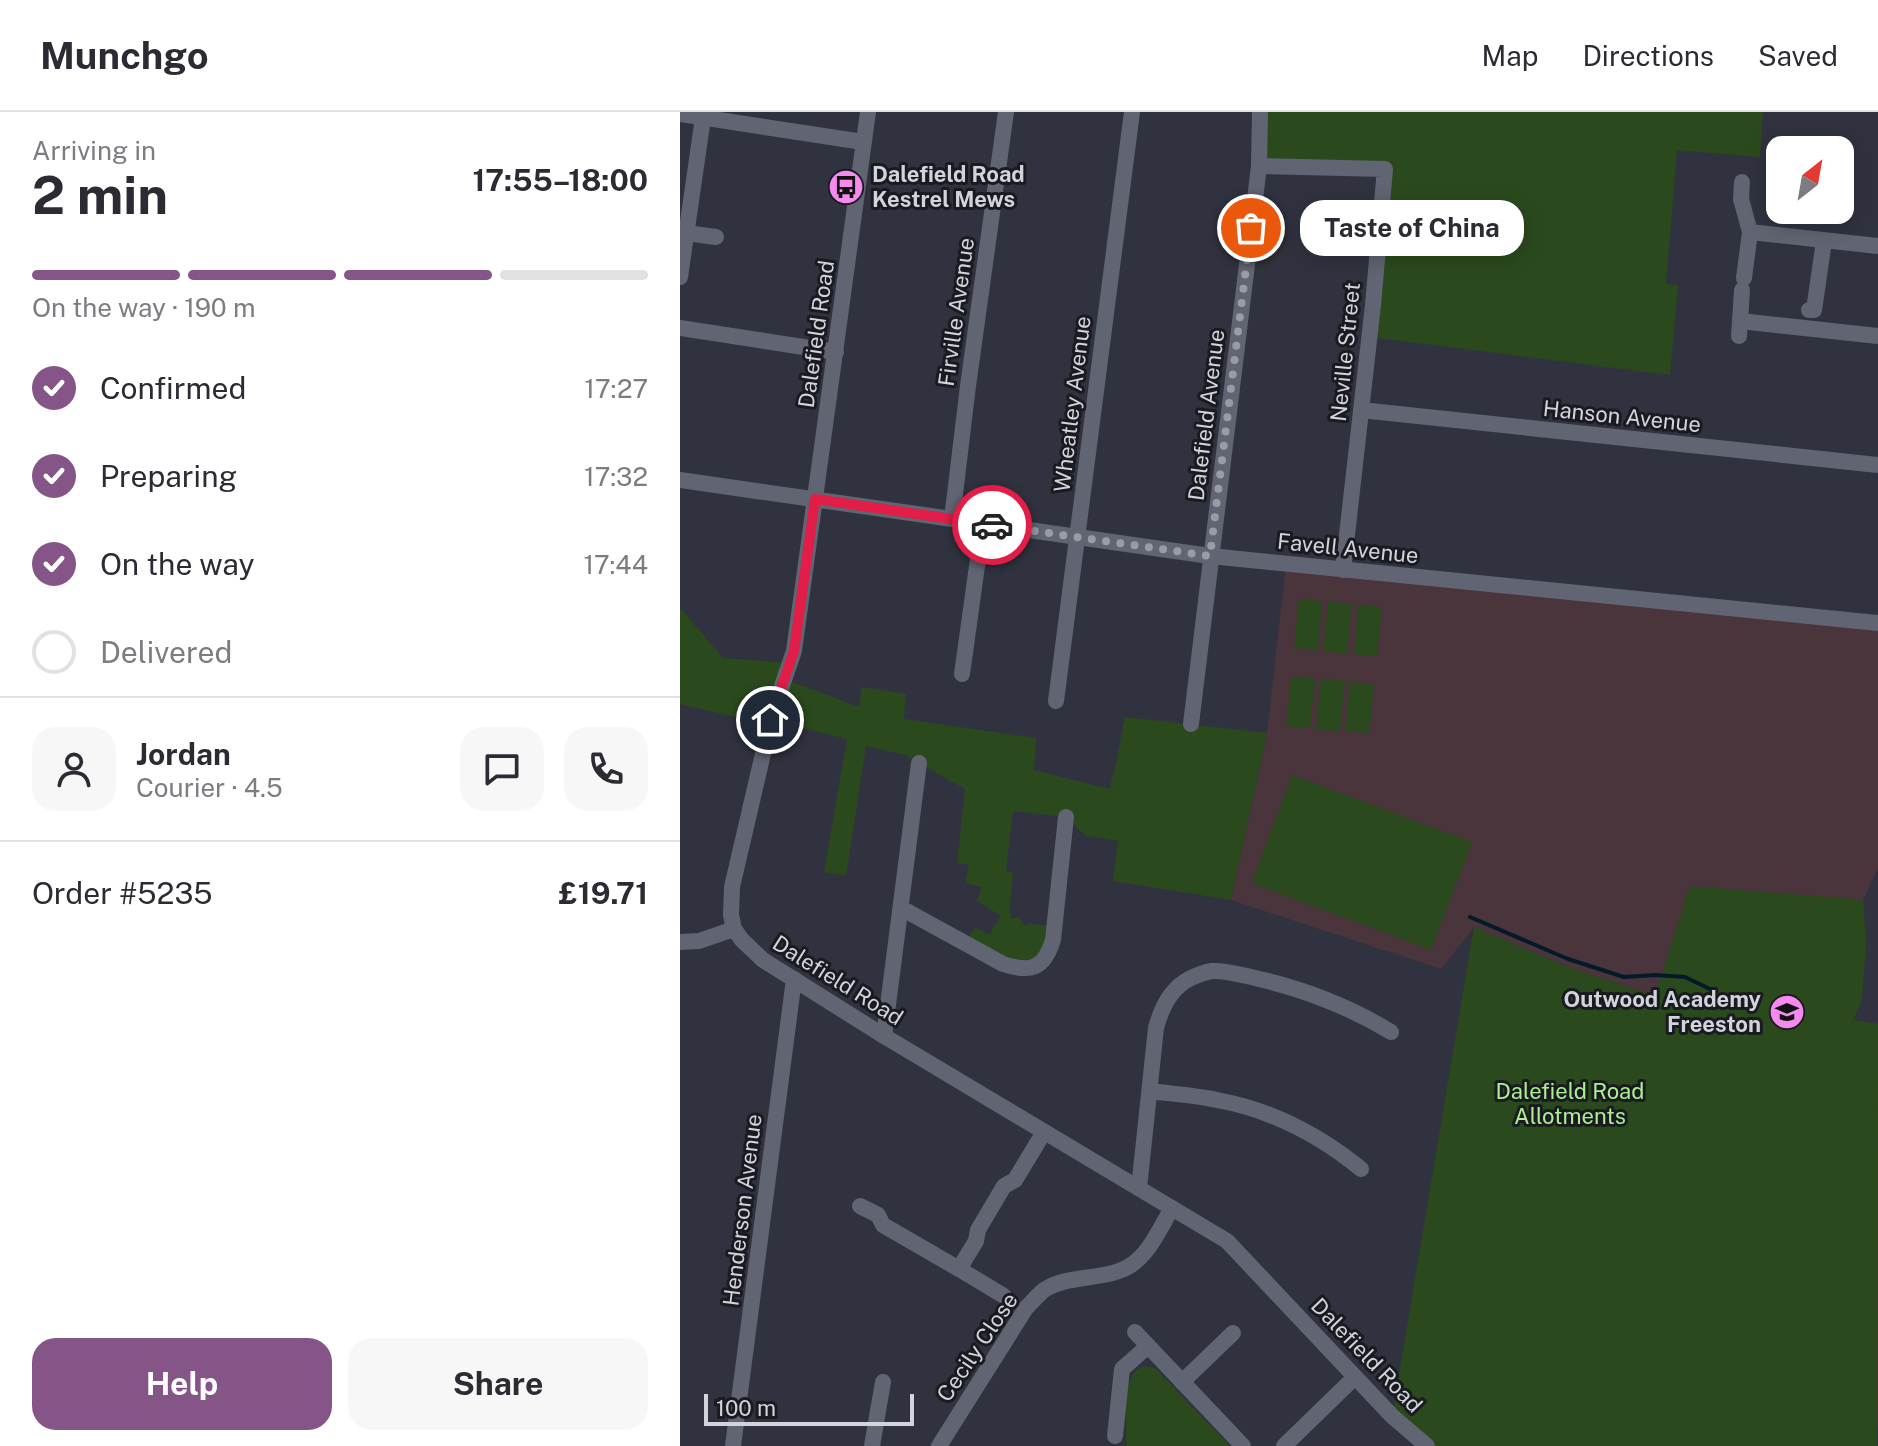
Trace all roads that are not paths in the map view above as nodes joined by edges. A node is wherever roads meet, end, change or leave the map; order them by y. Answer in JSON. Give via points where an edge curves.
{"nodes":[{"id":1,"x":868,"y":112,"type":"edge"},
{"id":2,"x":1006,"y":112,"type":"edge"},
{"id":3,"x":1132,"y":112,"type":"edge"},
{"id":4,"x":1260,"y":112,"type":"edge"},
{"id":5,"x":680,"y":114,"type":"edge"},
{"id":6,"x":703,"y":118,"type":"junction"},
{"id":7,"x":863,"y":142,"type":"junction"},
{"id":8,"x":1259,"y":166,"type":"junction"},
{"id":9,"x":1742,"y":182,"type":"dead end"},
{"id":10,"x":1750,"y":232,"type":"junction"},
{"id":11,"x":686,"y":233,"type":"junction"},
{"id":12,"x":716,"y":237,"type":"dead end"},
{"id":13,"x":1824,"y":241,"type":"junction"},
{"id":14,"x":1878,"y":246,"type":"edge"},
{"id":15,"x":680,"y":277,"type":"edge"},
{"id":16,"x":1809,"y":310,"type":"dead end"},
{"id":17,"x":680,"y":328,"type":"edge"},
{"id":18,"x":1878,"y":336,"type":"edge"},
{"id":19,"x":836,"y":352,"type":"junction"},
{"id":20,"x":1361,"y":410,"type":"junction"},
{"id":21,"x":1878,"y":465,"type":"edge"},
{"id":22,"x":680,"y":480,"type":"edge"},
{"id":23,"x":815,"y":499,"type":"junction"},
{"id":24,"x":952,"y":519,"type":"junction"},
{"id":25,"x":983,"y":523,"type":"junction"},
{"id":26,"x":1078,"y":537,"type":"junction"},
{"id":27,"x":1210,"y":556,"type":"junction"},
{"id":28,"x":1343,"y":570,"type":"junction"},
{"id":29,"x":1878,"y":623,"type":"edge"},
{"id":30,"x":962,"y":674,"type":"dead end"},
{"id":31,"x":1056,"y":701,"type":"dead end"},
{"id":32,"x":1191,"y":724,"type":"dead end"},
{"id":33,"x":919,"y":763,"type":"dead end"},
{"id":34,"x":1066,"y":817,"type":"dead end"},
{"id":35,"x":901,"y":908,"type":"junction"},
{"id":36,"x":734,"y":929,"type":"junction"},
{"id":37,"x":680,"y":942,"type":"edge"},
{"id":38,"x":794,"y":979,"type":"junction"},
{"id":39,"x":1391,"y":1032,"type":"dead end"},
{"id":40,"x":884,"y":1036,"type":"junction"},
{"id":41,"x":1150,"y":1091,"type":"junction"},
{"id":42,"x":1044,"y":1132,"type":"junction"},
{"id":43,"x":1361,"y":1169,"type":"dead end"},
{"id":44,"x":1139,"y":1188,"type":"junction"},
{"id":45,"x":860,"y":1206,"type":"dead end"},
{"id":46,"x":1172,"y":1208,"type":"junction"},
{"id":47,"x":959,"y":1269,"type":"junction"},
{"id":48,"x":1004,"y":1296,"type":"dead end"},
{"id":49,"x":1135,"y":1332,"type":"dead end"},
{"id":50,"x":1222,"y":1338,"type":"dead end"},
{"id":51,"x":1148,"y":1346,"type":"junction"},
{"id":52,"x":1355,"y":1377,"type":"junction"},
{"id":53,"x":883,"y":1382,"type":"dead end"},
{"id":54,"x":1182,"y":1382,"type":"junction"},
{"id":55,"x":1115,"y":1436,"type":"dead end"},
{"id":56,"x":733,"y":1446,"type":"edge"},
{"id":57,"x":872,"y":1446,"type":"edge"},
{"id":58,"x":939,"y":1446,"type":"edge"},
{"id":59,"x":1243,"y":1446,"type":"edge"},
{"id":60,"x":1284,"y":1446,"type":"edge"},
{"id":61,"x":1427,"y":1446,"type":"edge"}],
"edges":[{"from":1,"to":7,"type":"street","name":"Dalefield Road"},
{"from":2,"to":24,"type":"street","name":"Firville Avenue"},
{"from":3,"to":26,"type":"street","name":"Wheatley Avenue"},
{"from":4,"to":8,"type":"street","name":"Dalefield Avenue"},
{"from":5,"to":6,"type":"street"},
{"from":6,"to":7,"type":"street"},
{"from":6,"to":11,"type":"street"},
{"from":7,"to":19,"type":"street","name":"Dalefield Road"},
{"from":8,"to":20,"type":"street","name":"Neville Street","via":[[1385,169]]},
{"from":8,"to":27,"type":"street","name":"Dalefield Avenue"},
{"from":9,"to":10,"type":"street"},
{"from":10,"to":13,"type":"street"},
{"from":10,"to":18,"type":"street","via":[[1739,328]]},
{"from":11,"to":12,"type":"street"},
{"from":11,"to":15,"type":"street"},
{"from":13,"to":14,"type":"street"},
{"from":13,"to":16,"type":"street","via":[[1814,310]]},
{"from":17,"to":19,"type":"street"},
{"from":19,"to":23,"type":"street","name":"Dalefield Road"},
{"from":20,"to":21,"type":"street","name":"Hanson Avenue"},
{"from":20,"to":28,"type":"street","name":"Neville Street"},
{"from":22,"to":23,"type":"street","name":"Favell Avenue"},
{"from":23,"to":24,"type":"street","name":"Favell Avenue"},
{"from":23,"to":36,"type":"street","name":"Dalefield Road","via":[[794,651],[771,718],[732,887]]},
{"from":24,"to":25,"type":"street","name":"Favell Avenue"},
{"from":25,"to":26,"type":"street","name":"Favell Avenue"},
{"from":25,"to":30,"type":"street"},
{"from":26,"to":27,"type":"street","name":"Favell Avenue"},
{"from":26,"to":31,"type":"street","name":"Wheatley Avenue"},
{"from":27,"to":28,"type":"street","name":"Favell Avenue"},
{"from":27,"to":32,"type":"street","name":"Dalefield Avenue"},
{"from":28,"to":29,"type":"street","name":"Favell Avenue"},
{"from":33,"to":35,"type":"street"},
{"from":34,"to":35,"type":"street","via":[[1053,940],[1042,963],[1031,969],[1003,964]]},
{"from":35,"to":40,"type":"street"},
{"from":36,"to":37,"type":"street"},
{"from":36,"to":38,"type":"street","name":"Dalefield Road","via":[[752,951]]},
{"from":38,"to":40,"type":"street","name":"Dalefield Road"},
{"from":38,"to":56,"type":"street","name":"Henderson Avenue"},
{"from":39,"to":41,"type":"street","via":[[1314,994],[1212,971],[1188,979],[1162,1009]]},
{"from":40,"to":42,"type":"street","name":"Dalefield Road"},
{"from":41,"to":43,"type":"street","via":[[1218,1100],[1284,1119]]},
{"from":41,"to":44,"type":"street"},
{"from":42,"to":44,"type":"street","name":"Dalefield Road"},
{"from":42,"to":47,"type":"street","via":[[1015,1180],[1004,1186]]},
{"from":44,"to":46,"type":"street","name":"Dalefield Road"},
{"from":45,"to":47,"type":"street"},
{"from":46,"to":52,"type":"street","name":"Dalefield Road","via":[[1227,1241]]},
{"from":46,"to":58,"type":"street","name":"Cecily Close","via":[[1144,1253],[1128,1267],[1069,1280],[1045,1290],[1026,1308]]},
{"from":47,"to":48,"type":"street"},
{"from":49,"to":51,"type":"street"},
{"from":50,"to":54,"type":"street"},
{"from":51,"to":54,"type":"street"},
{"from":51,"to":55,"type":"street","via":[[1122,1369]]},
{"from":52,"to":60,"type":"street"},
{"from":52,"to":61,"type":"street","name":"Dalefield Road"},
{"from":53,"to":57,"type":"street"},
{"from":54,"to":59,"type":"street"}]}
